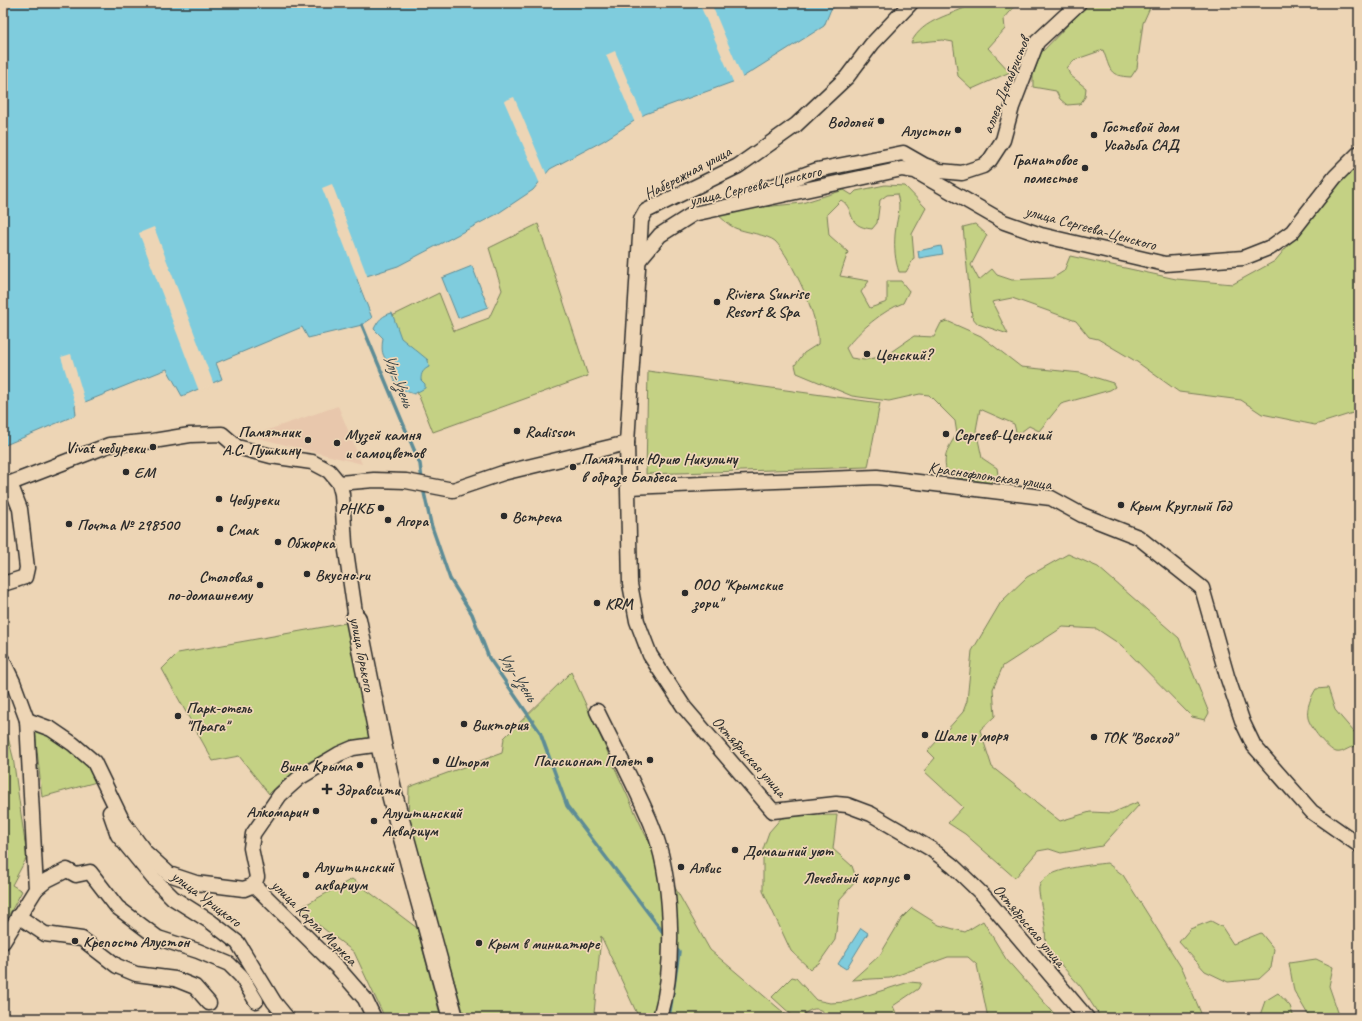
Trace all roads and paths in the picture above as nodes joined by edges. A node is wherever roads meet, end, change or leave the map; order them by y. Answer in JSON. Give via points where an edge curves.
{"nodes":[{"id":1,"x":911,"y":3,"type":"edge"},
{"id":2,"x":1079,"y":3,"type":"edge"},
{"id":3,"x":1359,"y":154,"type":"edge"},
{"id":4,"x":710,"y":211,"type":"junction"},
{"id":5,"x":639,"y":260,"type":"junction"},
{"id":6,"x":627,"y":443,"type":"junction"},
{"id":7,"x":339,"y":483,"type":"junction"},
{"id":8,"x":6,"y":484,"type":"edge"},
{"id":9,"x":629,"y":487,"type":"junction"},
{"id":10,"x":3,"y":584,"type":"edge"},
{"id":11,"x":356,"y":619,"type":"joint"},
{"id":12,"x":3,"y":661,"type":"edge"},
{"id":13,"x":597,"y":711,"type":"dead end"},
{"id":14,"x":27,"y":720,"type":"junction"},
{"id":15,"x":381,"y":744,"type":"junction"},
{"id":16,"x":104,"y":782,"type":"junction"},
{"id":17,"x":1359,"y":845,"type":"edge"},
{"id":18,"x":254,"y":885,"type":"junction"},
{"id":19,"x":36,"y":889,"type":"junction"},
{"id":20,"x":18,"y":916,"type":"junction"},
{"id":21,"x":3,"y":942,"type":"edge"},
{"id":22,"x":256,"y":1001,"type":"dead end"},
{"id":23,"x":209,"y":1003,"type":"dead end"},
{"id":24,"x":287,"y":1018,"type":"edge"},
{"id":25,"x":374,"y":1018,"type":"edge"},
{"id":26,"x":453,"y":1018,"type":"edge"},
{"id":27,"x":660,"y":1018,"type":"edge"},
{"id":28,"x":1087,"y":1018,"type":"edge"}],
"edges":[{"from":1,"to":5,"type":"street","name":"Набережная улица","via":[[872,44],[847,76],[796,125],[738,166],[646,211],[641,220]]},
{"from":2,"to":4,"type":"street","name":"аллея Декабристов","via":[[1037,42],[1012,107],[1003,140],[983,166],[962,173],[940,171],[903,153],[817,170],[720,205]]},
{"from":3,"to":4,"type":"street","name":"улица Сергеева-Ценского","via":[[1335,177],[1292,232],[1271,247],[1243,258],[1166,264],[1040,234],[1004,222],[915,171],[902,169]]},
{"from":4,"to":5,"type":"street","name":"улица Сергеева-Ценского","via":[[693,214],[660,235]]},
{"from":5,"to":6,"type":"street","name":"Набережная улица"},
{"from":6,"to":7,"type":"street","via":[[503,473],[453,490],[406,481]]},
{"from":6,"to":9,"type":"street","name":"Октябрьская улица"},
{"from":7,"to":8,"type":"street","via":[[329,471],[312,462],[271,456],[237,447],[222,434],[190,435],[109,445]]},
{"from":7,"to":11,"type":"street","name":"улица Горького"},
{"from":8,"to":10,"type":"street","via":[[20,509],[27,568],[25,578]]},
{"from":9,"to":17,"type":"street","name":"Краснофлотская улица","via":[[877,477],[1051,498],[1082,515],[1138,537],[1202,588],[1227,676],[1243,724],[1254,746],[1312,812]]},
{"from":9,"to":28,"type":"street","name":"Октябрьская улица","via":[[630,584],[637,621],[650,655],[684,708],[773,811],[847,805],[871,814],[931,849],[983,895]]},
{"from":11,"to":15,"type":"main road","name":"улица Горького"},
{"from":12,"to":14,"type":"street","via":[[14,682]]},
{"from":13,"to":27,"type":"street","via":[[651,823],[665,877],[669,918],[669,965]]},
{"from":14,"to":16,"type":"street","name":"улица Карла Маркса","via":[[51,729],[73,744],[94,762]]},
{"from":14,"to":19,"type":"street"},
{"from":15,"to":18,"type":"street","via":[[353,748],[340,754],[299,778],[280,795],[253,834],[251,848],[258,877]]},
{"from":15,"to":26,"type":"main road","name":"улица Горького","via":[[393,798]]},
{"from":16,"to":18,"type":"street","name":"улица Карла Маркса","via":[[123,822],[145,852],[168,874],[196,882],[244,889]]},
{"from":16,"to":24,"type":"street","name":"улица Урицкого","via":[[111,817],[118,835],[134,856],[173,898],[238,943],[274,1002]]},
{"from":18,"to":25,"type":"street","name":"улица Карла Маркса","via":[[338,968],[365,1000]]},
{"from":19,"to":20,"type":"street"},
{"from":19,"to":22,"type":"street","via":[[67,870],[76,875],[90,872],[117,907],[158,938],[229,964],[241,976]]},
{"from":20,"to":21,"type":"street"},
{"from":20,"to":23,"type":"street","via":[[45,934],[82,939],[99,954],[123,969],[136,974],[175,979],[195,987]]}]}
